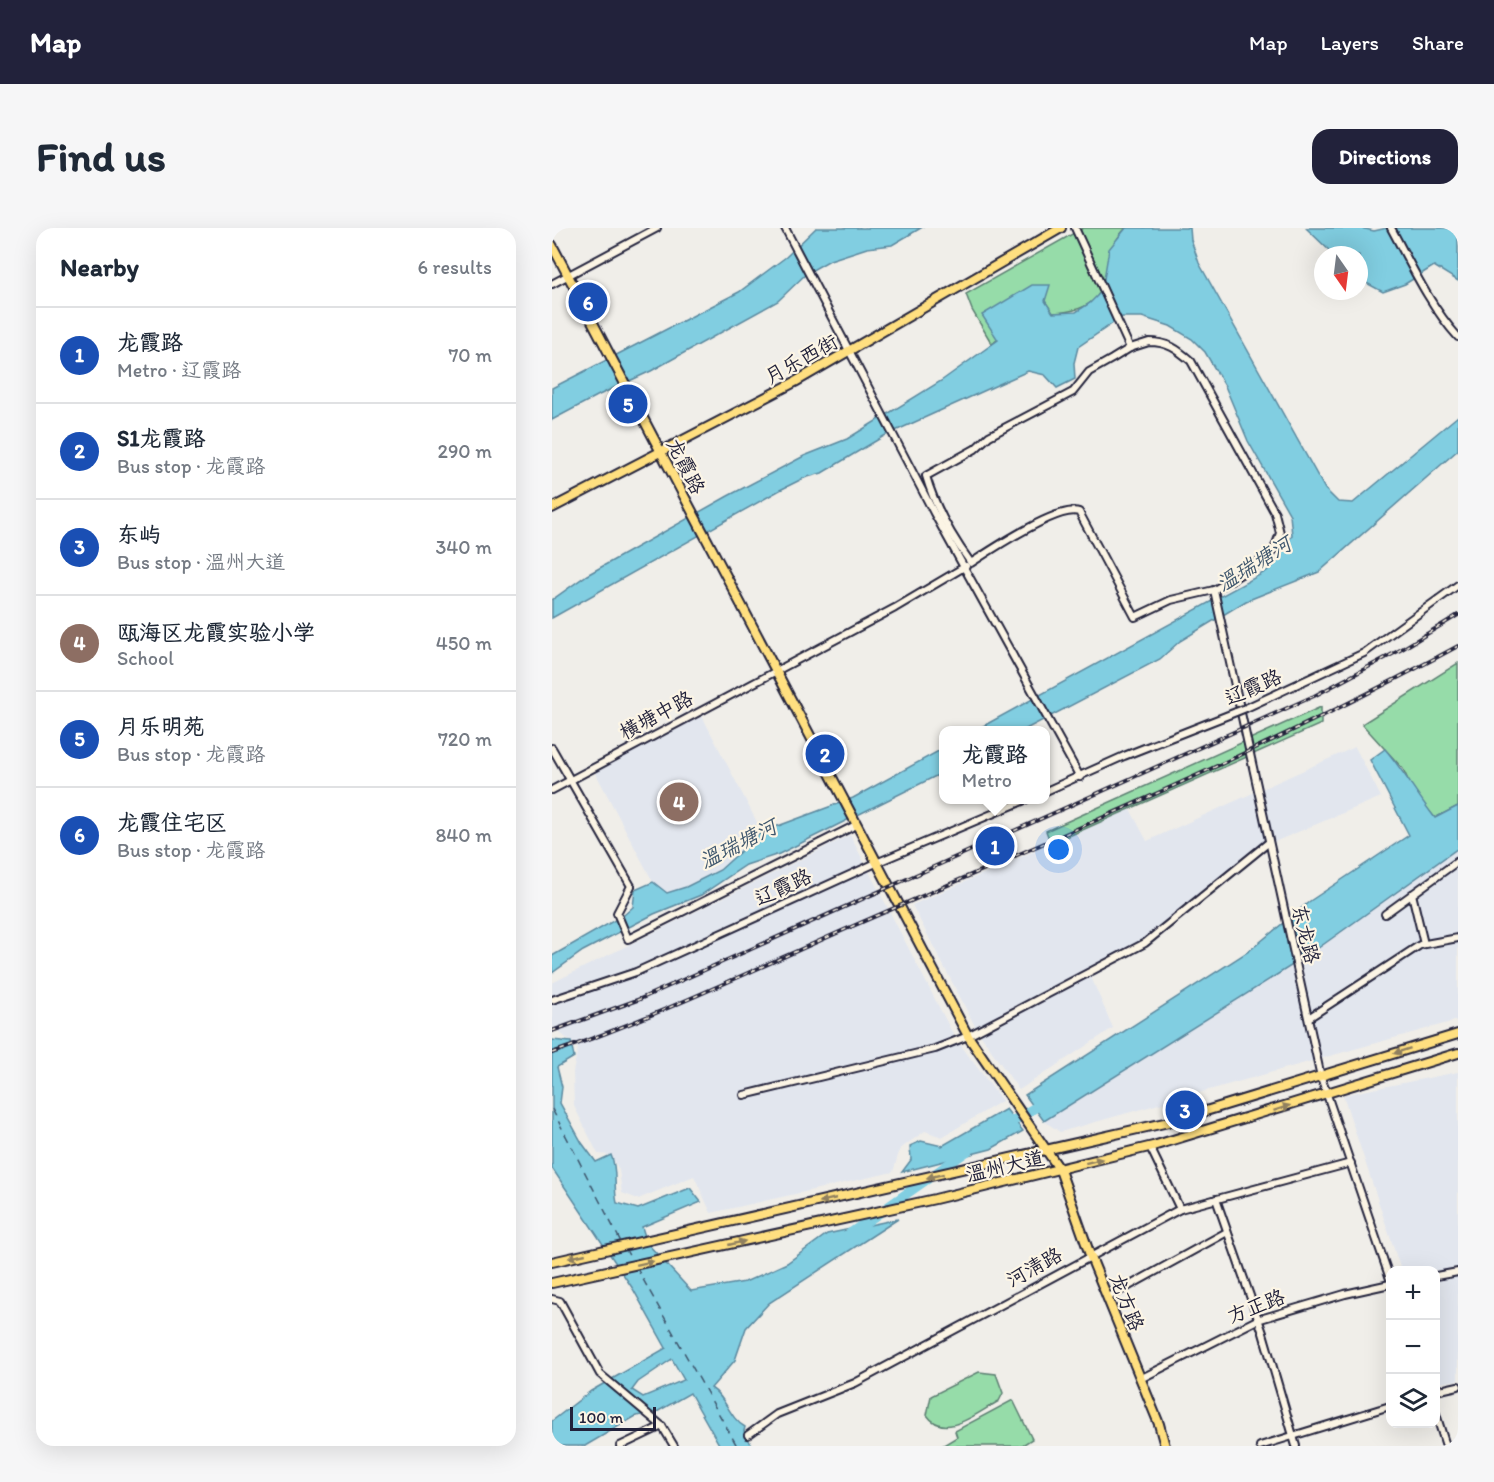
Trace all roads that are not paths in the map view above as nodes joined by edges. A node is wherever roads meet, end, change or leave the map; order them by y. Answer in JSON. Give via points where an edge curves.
{"nodes":[{"id":1,"x":657,"y":228,"type":"edge"},
{"id":2,"x":785,"y":228,"type":"edge"},
{"id":3,"x":1061,"y":228,"type":"edge"},
{"id":4,"x":1075,"y":228,"type":"edge"},
{"id":5,"x":1391,"y":228,"type":"edge"},
{"id":6,"x":552,"y":245,"type":"edge"},
{"id":7,"x":568,"y":276,"type":"junction"},
{"id":8,"x":552,"y":284,"type":"edge"},
{"id":9,"x":1458,"y":337,"type":"edge"},
{"id":10,"x":1130,"y":348,"type":"junction"},
{"id":11,"x":849,"y":351,"type":"junction"},
{"id":12,"x":660,"y":452,"type":"junction"},
{"id":13,"x":552,"y":508,"type":"edge"},
{"id":14,"x":971,"y":563,"type":"junction"},
{"id":15,"x":963,"y":568,"type":"junction"},
{"id":16,"x":1458,"y":585,"type":"edge"},
{"id":17,"x":1214,"y":592,"type":"junction"},
{"id":18,"x":777,"y":670,"type":"junction"},
{"id":19,"x":552,"y":748,"type":"edge"},
{"id":20,"x":1080,"y":777,"type":"junction"},
{"id":21,"x":569,"y":779,"type":"junction"},
{"id":22,"x":1050,"y":789,"type":"edge"},
{"id":23,"x":552,"y":790,"type":"edge"},
{"id":24,"x":1016,"y":804,"type":"edge"},
{"id":25,"x":856,"y":825,"type":"junction"},
{"id":26,"x":1269,"y":843,"type":"junction"},
{"id":27,"x":1458,"y":861,"type":"edge"},
{"id":28,"x":876,"y":863,"type":"junction"},
{"id":29,"x":1412,"y":894,"type":"junction"},
{"id":30,"x":1385,"y":914,"type":"dead end"},
{"id":31,"x":1458,"y":938,"type":"edge"},
{"id":32,"x":1424,"y":944,"type":"junction"},
{"id":33,"x":552,"y":1000,"type":"edge"},
{"id":34,"x":1310,"y":1017,"type":"junction"},
{"id":35,"x":1458,"y":1034,"type":"edge"},
{"id":36,"x":968,"y":1036,"type":"junction"},
{"id":37,"x":1458,"y":1053,"type":"edge"},
{"id":38,"x":1322,"y":1077,"type":"junction"},
{"id":39,"x":1327,"y":1093,"type":"junction"},
{"id":40,"x":744,"y":1095,"type":"dead end"},
{"id":41,"x":1150,"y":1147,"type":"junction"},
{"id":42,"x":1048,"y":1149,"type":"junction"},
{"id":43,"x":1351,"y":1163,"type":"junction"},
{"id":44,"x":1060,"y":1170,"type":"junction"},
{"id":45,"x":1216,"y":1199,"type":"junction"},
{"id":46,"x":1180,"y":1209,"type":"junction"},
{"id":47,"x":1227,"y":1232,"type":"junction"},
{"id":48,"x":1090,"y":1255,"type":"junction"},
{"id":49,"x":552,"y":1262,"type":"edge"},
{"id":50,"x":1386,"y":1267,"type":"edge"},
{"id":51,"x":1458,"y":1272,"type":"edge"},
{"id":52,"x":1440,"y":1275,"type":"edge"},
{"id":53,"x":552,"y":1283,"type":"edge"},
{"id":54,"x":1386,"y":1285,"type":"edge"},
{"id":55,"x":1107,"y":1298,"type":"junction"},
{"id":56,"x":552,"y":1299,"type":"edge"},
{"id":57,"x":1257,"y":1320,"type":"junction"},
{"id":58,"x":1140,"y":1379,"type":"junction"},
{"id":59,"x":1458,"y":1386,"type":"edge"},
{"id":60,"x":1440,"y":1391,"type":"edge"},
{"id":61,"x":1386,"y":1407,"type":"edge"},
{"id":62,"x":662,"y":1426,"type":"junction"},
{"id":63,"x":1440,"y":1427,"type":"edge"},
{"id":64,"x":748,"y":1435,"type":"dead end"},
{"id":65,"x":1295,"y":1436,"type":"junction"},
{"id":66,"x":620,"y":1446,"type":"edge"},
{"id":67,"x":674,"y":1446,"type":"edge"},
{"id":68,"x":1165,"y":1446,"type":"edge"},
{"id":69,"x":1260,"y":1446,"type":"edge"},
{"id":70,"x":1296,"y":1446,"type":"edge"},
{"id":71,"x":1446,"y":1446,"type":"edge"}],
"edges":[{"from":1,"to":7,"type":"street"},
{"from":2,"to":11,"type":"street"},
{"from":3,"to":11,"type":"main road","name":"月乐西街"},
{"from":4,"to":10,"type":"street"},
{"from":5,"to":9,"type":"street"},
{"from":6,"to":7,"type":"main road","name":"龙霞路"},
{"from":7,"to":8,"type":"street"},
{"from":7,"to":12,"type":"main road","name":"龙霞路"},
{"from":10,"to":14,"type":"street","via":[[1089,372],[1072,392],[989,436],[975,449],[926,476],[956,543]]},
{"from":10,"to":17,"type":"street","via":[[1161,342],[1176,347],[1191,361],[1275,513],[1280,533],[1274,550]]},
{"from":11,"to":12,"type":"main road","name":"月乐西街"},
{"from":11,"to":15,"type":"street"},
{"from":12,"to":13,"type":"main road","name":"月乐西街"},
{"from":12,"to":18,"type":"main road","name":"龙霞路"},
{"from":14,"to":15,"type":"street","name":"横塘中路"},
{"from":14,"to":17,"type":"street","name":"横塘中路","via":[[1072,509],[1079,512],[1135,617],[1171,600]]},
{"from":15,"to":18,"type":"street","name":"横塘中路"},
{"from":15,"to":20,"type":"street"},
{"from":16,"to":20,"type":"street","name":"辽霞路","bridge":true,"via":[[1364,653],[1246,708]]},
{"from":17,"to":26,"type":"street","name":"东龙路"},
{"from":18,"to":21,"type":"street","name":"横塘中路"},
{"from":18,"to":25,"type":"main road","name":"龙霞路"},
{"from":19,"to":21,"type":"street"},
{"from":20,"to":22,"type":"street","name":"辽霞路"},
{"from":21,"to":23,"type":"street","name":"横塘中路"},
{"from":21,"to":25,"type":"street","via":[[630,886],[617,916],[628,939]]},
{"from":24,"to":28,"type":"street","name":"辽霞路"},
{"from":25,"to":28,"type":"main road","name":"龙霞路"},
{"from":26,"to":34,"type":"street","name":"东龙路"},
{"from":26,"to":36,"type":"street","via":[[1144,943]]},
{"from":27,"to":29,"type":"street"},
{"from":28,"to":33,"type":"street","name":"辽霞路","via":[[636,972]]},
{"from":28,"to":36,"type":"main road","name":"龙霞路"},
{"from":29,"to":30,"type":"street"},
{"from":29,"to":32,"type":"street"},
{"from":31,"to":32,"type":"street"},
{"from":32,"to":34,"type":"street"},
{"from":34,"to":38,"type":"street","name":"东龙路"},
{"from":35,"to":38,"type":"main road","name":"温州大道","one_way":true},
{"from":36,"to":40,"type":"street","via":[[935,1049]]},
{"from":36,"to":42,"type":"main road","name":"龙霞路"},
{"from":37,"to":39,"type":"main road","name":"温州大道"},
{"from":38,"to":39,"type":"street","name":"东龙路"},
{"from":38,"to":42,"type":"main road","name":"温州大道","via":[[1212,1111]]},
{"from":41,"to":39,"type":"main road","name":"温州大道","one_way":true},
{"from":39,"to":43,"type":"street","name":"东龙路"},
{"from":44,"to":41,"type":"main road","name":"温州大道","one_way":true},
{"from":41,"to":46,"type":"street"},
{"from":42,"to":44,"type":"main road","name":"龙霞路"},
{"from":42,"to":49,"type":"main road","name":"温州大道","one_way":true},
{"from":43,"to":45,"type":"street","name":"河清路"},
{"from":43,"to":50,"type":"street","name":"东龙路"},
{"from":44,"to":48,"type":"main road","name":"龙方路"},
{"from":53,"to":44,"type":"main road","name":"温州大道","one_way":true},
{"from":45,"to":46,"type":"street","name":"河清路"},
{"from":45,"to":47,"type":"street"},
{"from":46,"to":48,"type":"street","name":"河清路"},
{"from":47,"to":55,"type":"street"},
{"from":47,"to":57,"type":"street"},
{"from":48,"to":55,"type":"main road","name":"龙方路"},
{"from":48,"to":64,"type":"street","name":"河清路","via":[[855,1383],[777,1414]]},
{"from":51,"to":52,"type":"street"},
{"from":54,"to":57,"type":"street","name":"方正路"},
{"from":55,"to":58,"type":"main road","name":"龙方路"},
{"from":56,"to":62,"type":"street","via":[[560,1301],[600,1374]]},
{"from":57,"to":58,"type":"street","name":"方正路"},
{"from":57,"to":65,"type":"street"},
{"from":58,"to":68,"type":"main road","name":"龙方路"},
{"from":59,"to":60,"type":"street"},
{"from":61,"to":65,"type":"street"},
{"from":62,"to":66,"type":"street"},
{"from":62,"to":67,"type":"street"},
{"from":63,"to":71,"type":"street"},
{"from":65,"to":69,"type":"street"},
{"from":65,"to":70,"type":"street"}]}
